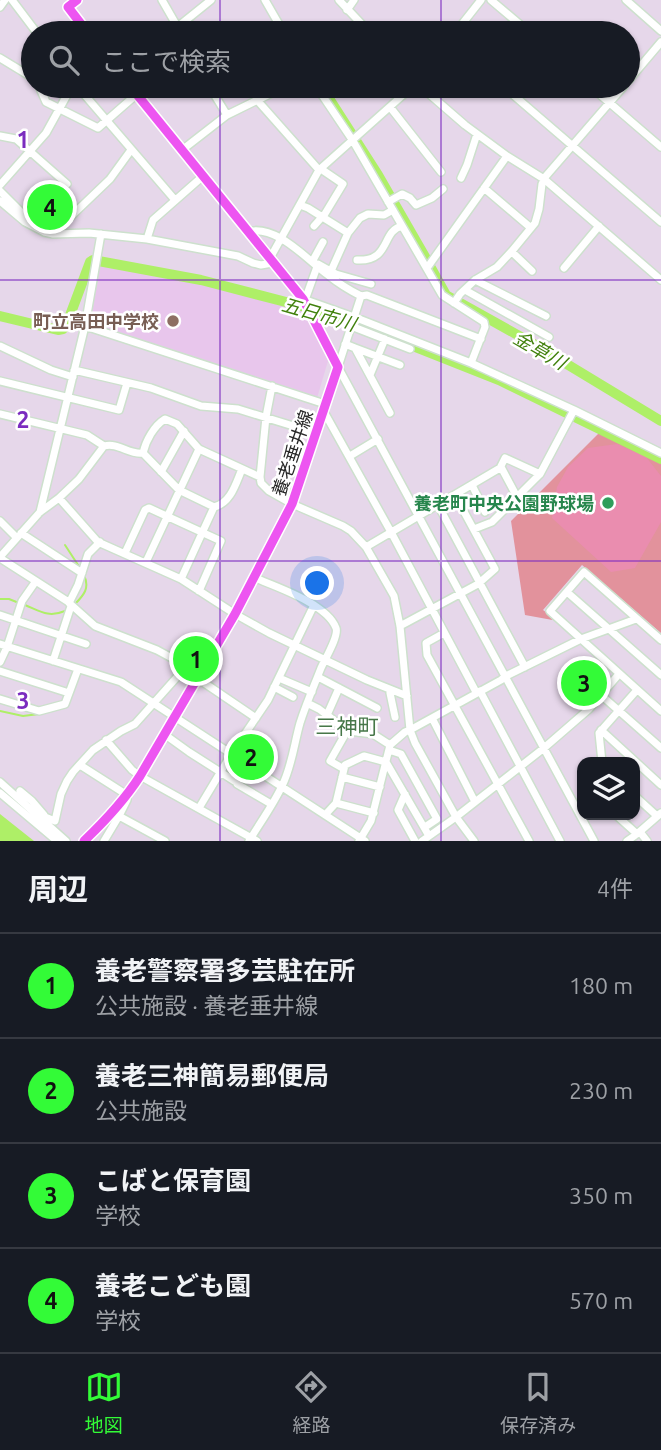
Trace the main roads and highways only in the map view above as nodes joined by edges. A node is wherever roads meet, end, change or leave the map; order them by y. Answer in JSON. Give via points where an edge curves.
{"nodes":[{"id":1,"x":77,"y":0,"type":"edge"},
{"id":2,"x":65,"y":4,"type":"edge"},
{"id":3,"x":78,"y":21,"type":"edge"},
{"id":4,"x":140,"y":98,"type":"edge"},
{"id":5,"x":84,"y":841,"type":"edge"}],
"edges":[{"from":1,"to":2,"type":"main road"},
{"from":2,"to":3,"type":"main road"},
{"from":4,"to":5,"type":"main road","name":"養老垂井線","via":[[306,305],[338,367],[292,504],[255,578],[140,776]]}]}
